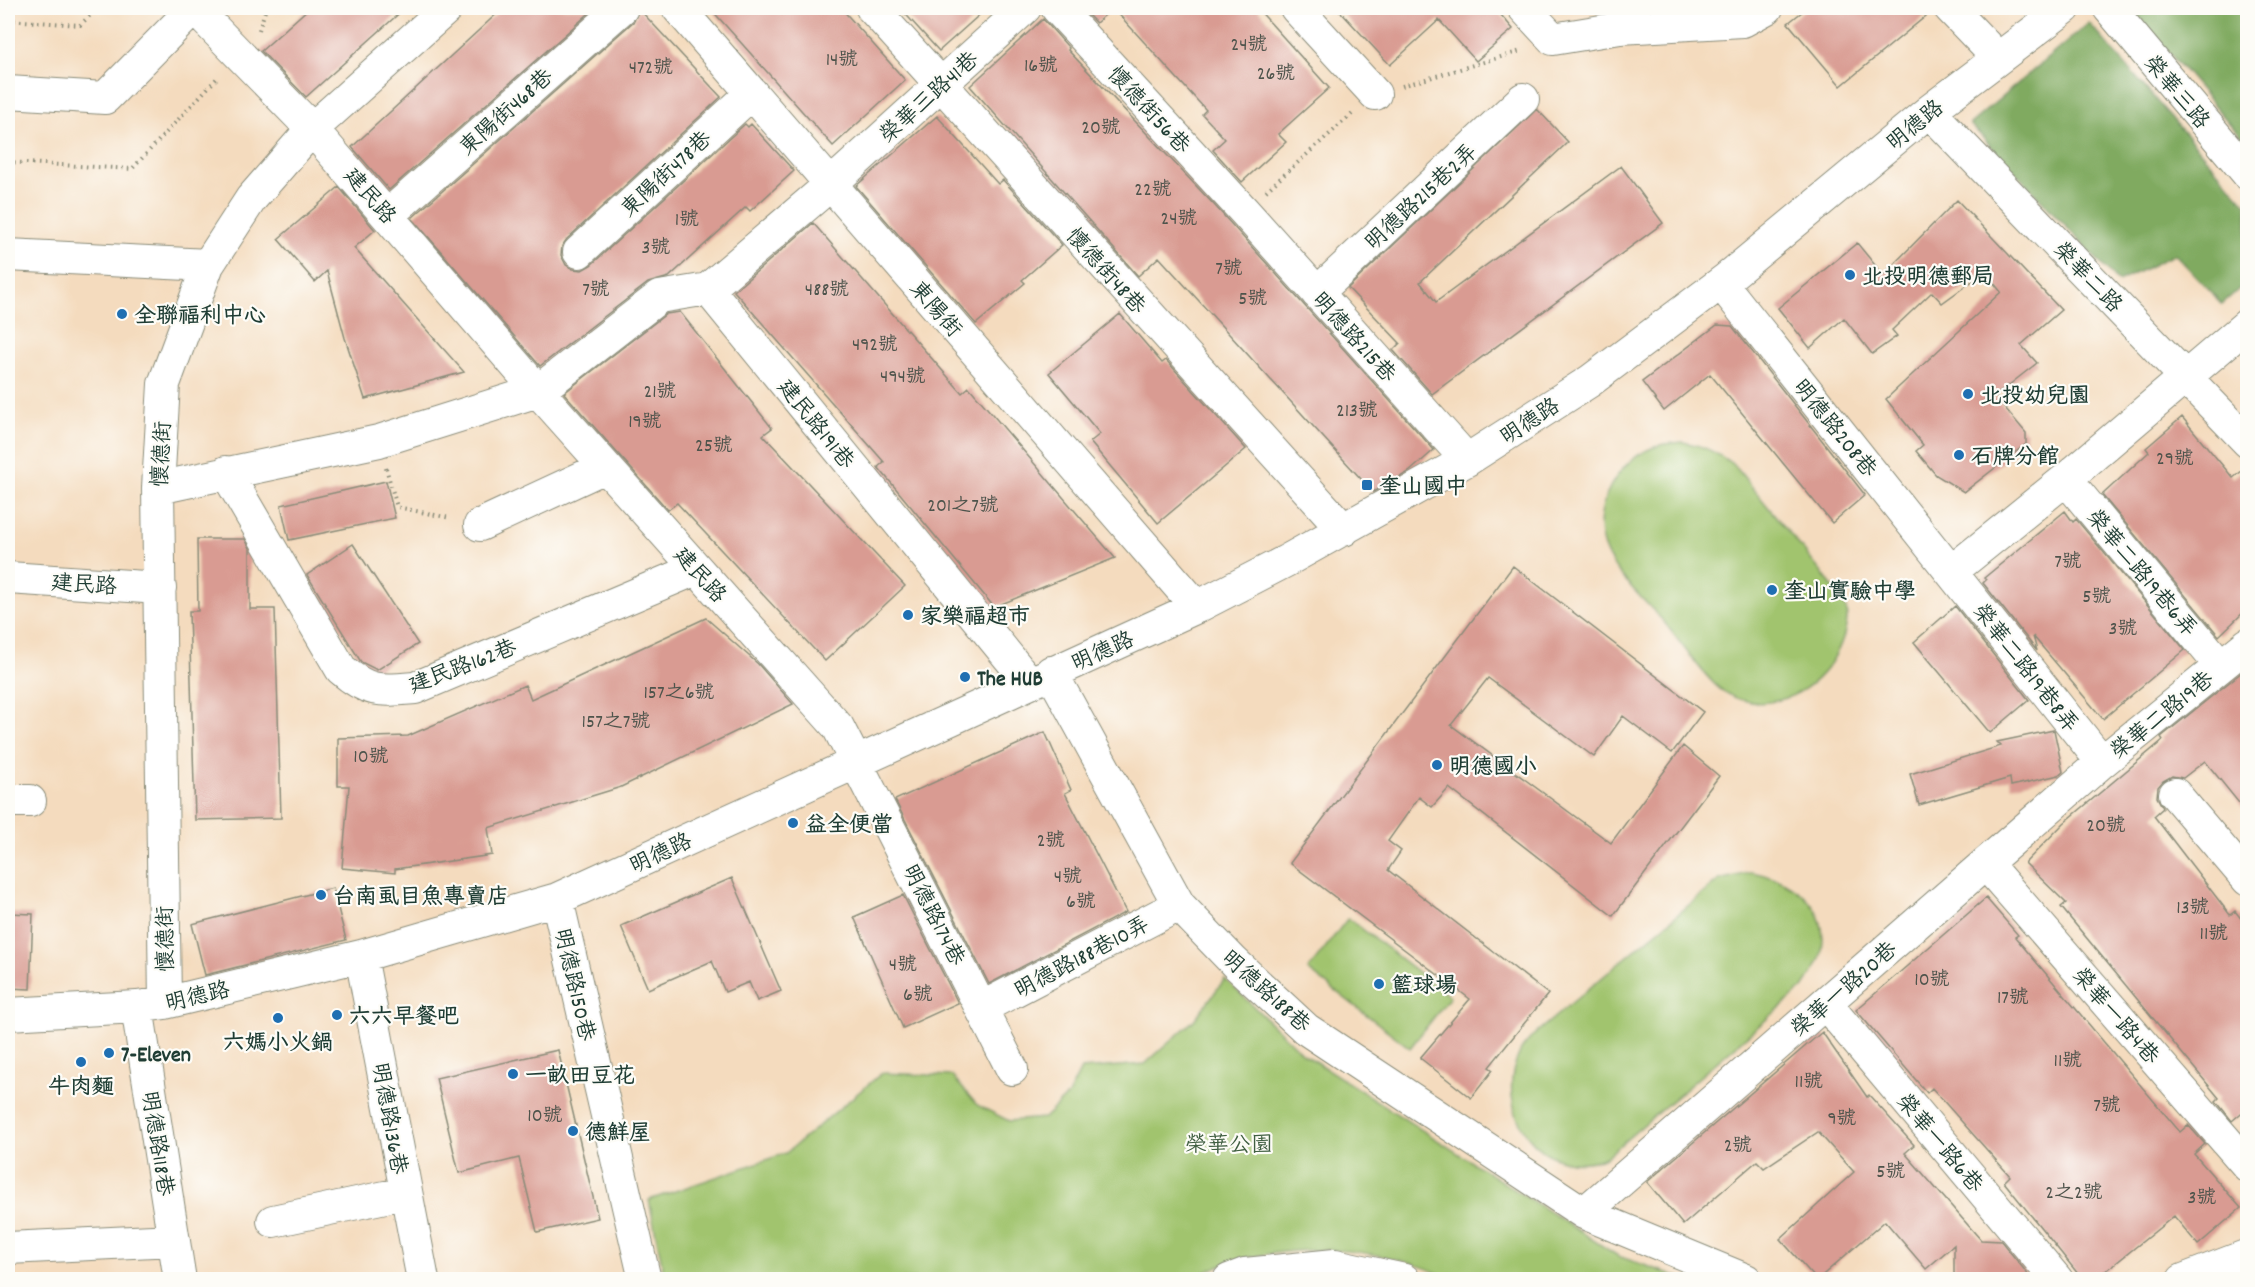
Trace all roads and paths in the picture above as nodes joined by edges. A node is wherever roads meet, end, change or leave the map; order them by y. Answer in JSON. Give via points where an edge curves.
{"nodes":[{"id":1,"x":98,"y":8,"type":"edge"},
{"id":2,"x":194,"y":8,"type":"edge"},
{"id":3,"x":447,"y":8,"type":"edge"},
{"id":4,"x":622,"y":8,"type":"edge"},
{"id":5,"x":678,"y":8,"type":"edge"},
{"id":6,"x":872,"y":8,"type":"edge"},
{"id":7,"x":1025,"y":8,"type":"edge"},
{"id":8,"x":1057,"y":8,"type":"edge"},
{"id":9,"x":1296,"y":8,"type":"edge"},
{"id":10,"x":1524,"y":8,"type":"edge"},
{"id":11,"x":1767,"y":8,"type":"edge"},
{"id":12,"x":1950,"y":8,"type":"edge"},
{"id":13,"x":2065,"y":8,"type":"edge"},
{"id":14,"x":2109,"y":8,"type":"edge"},
{"id":15,"x":8,"y":20,"type":"edge"},
{"id":16,"x":239,"y":55,"type":"junction"},
{"id":17,"x":1997,"y":57,"type":"junction"},
{"id":18,"x":940,"y":86,"type":"junction"},
{"id":19,"x":8,"y":92,"type":"edge"},
{"id":20,"x":752,"y":93,"type":"junction"},
{"id":21,"x":1375,"y":94,"type":"dead end"},
{"id":22,"x":1523,"y":99,"type":"dead end"},
{"id":23,"x":1929,"y":111,"type":"junction"},
{"id":24,"x":312,"y":129,"type":"junction"},
{"id":25,"x":8,"y":162,"type":"edge"},
{"id":26,"x":2247,"y":174,"type":"edge"},
{"id":27,"x":830,"y":185,"type":"junction"},
{"id":28,"x":1244,"y":211,"type":"joint"},
{"id":29,"x":388,"y":215,"type":"junction"},
{"id":30,"x":579,"y":252,"type":"dead end"},
{"id":31,"x":8,"y":255,"type":"edge"},
{"id":32,"x":208,"y":265,"type":"junction"},
{"id":33,"x":1720,"y":283,"type":"junction"},
{"id":34,"x":708,"y":289,"type":"junction"},
{"id":35,"x":1317,"y":293,"type":"junction"},
{"id":36,"x":2247,"y":324,"type":"edge"},
{"id":37,"x":2186,"y":376,"type":"junction"},
{"id":38,"x":538,"y":391,"type":"junction"},
{"id":39,"x":379,"y":441,"type":"junction"},
{"id":40,"x":2247,"y":442,"type":"edge"},
{"id":41,"x":1467,"y":460,"type":"junction"},
{"id":42,"x":605,"y":467,"type":"junction"},
{"id":43,"x":226,"y":472,"type":"junction"},
{"id":44,"x":2066,"y":478,"type":"junction"},
{"id":45,"x":158,"y":488,"type":"junction"},
{"id":46,"x":480,"y":525,"type":"joint"},
{"id":47,"x":1344,"y":530,"type":"junction"},
{"id":48,"x":696,"y":569,"type":"junction"},
{"id":49,"x":1952,"y":572,"type":"junction"},
{"id":50,"x":8,"y":578,"type":"edge"},
{"id":51,"x":160,"y":588,"type":"junction"},
{"id":52,"x":1197,"y":607,"type":"junction"},
{"id":53,"x":2247,"y":644,"type":"edge"},
{"id":54,"x":2220,"y":666,"type":"junction"},
{"id":55,"x":1040,"y":677,"type":"junction"},
{"id":56,"x":857,"y":761,"type":"junction"},
{"id":57,"x":2102,"y":762,"type":"junction"},
{"id":58,"x":2175,"y":794,"type":"dead end"},
{"id":59,"x":1986,"y":864,"type":"junction"},
{"id":60,"x":2247,"y":880,"type":"edge"},
{"id":61,"x":556,"y":899,"type":"junction"},
{"id":62,"x":1179,"y":905,"type":"junction"},
{"id":63,"x":361,"y":956,"type":"junction"},
{"id":64,"x":1826,"y":1004,"type":"junction"},
{"id":65,"x":151,"y":1005,"type":"junction"},
{"id":66,"x":983,"y":1007,"type":"junction"},
{"id":67,"x":8,"y":1014,"type":"edge"},
{"id":68,"x":1012,"y":1068,"type":"dead end"},
{"id":69,"x":2247,"y":1166,"type":"edge"},
{"id":70,"x":405,"y":1193,"type":"junction"},
{"id":71,"x":1584,"y":1213,"type":"junction"},
{"id":72,"x":273,"y":1221,"type":"dead end"},
{"id":73,"x":174,"y":1240,"type":"junction"},
{"id":74,"x":8,"y":1248,"type":"edge"},
{"id":75,"x":2247,"y":1255,"type":"edge"},
{"id":76,"x":180,"y":1280,"type":"edge"},
{"id":77,"x":423,"y":1280,"type":"edge"},
{"id":78,"x":645,"y":1280,"type":"edge"},
{"id":79,"x":1229,"y":1280,"type":"edge"},
{"id":80,"x":1404,"y":1280,"type":"edge"},
{"id":81,"x":1746,"y":1280,"type":"edge"},
{"id":82,"x":2057,"y":1280,"type":"edge"},
{"id":83,"x":2183,"y":1280,"type":"edge"}],
"edges":[{"from":1,"to":15,"type":"path","via":[[80,25]]},
{"from":2,"to":16,"type":"street","name":"建民路"},
{"from":2,"to":19,"type":"street","via":[[105,98]]},
{"from":3,"to":24,"type":"street","name":"懷德街"},
{"from":4,"to":29,"type":"street","name":"東陽街468巷"},
{"from":5,"to":20,"type":"street","name":"東陽街"},
{"from":6,"to":18,"type":"street","name":"懷德街48巷"},
{"from":7,"to":18,"type":"street","name":"榮華三路41巷"},
{"from":8,"to":28,"type":"street","name":"懷德街56巷"},
{"from":9,"to":21,"type":"street"},
{"from":10,"to":11,"type":"street","via":[[1553,39],[1620,28],[1743,21]]},
{"from":12,"to":17,"type":"street"},
{"from":13,"to":17,"type":"street","name":"明德路"},
{"from":14,"to":26,"type":"street","name":"榮華三路"},
{"from":16,"to":24,"type":"street","name":"建民路"},
{"from":16,"to":25,"type":"path","via":[[132,169]]},
{"from":17,"to":23,"type":"street","name":"明德路"},
{"from":18,"to":27,"type":"street","name":"榮華三路41巷"},
{"from":18,"to":47,"type":"street","name":"懷德街48巷"},
{"from":20,"to":27,"type":"street","name":"東陽街"},
{"from":20,"to":30,"type":"street","name":"東陽街478巷"},
{"from":22,"to":35,"type":"street","name":"明德路215巷2弄"},
{"from":23,"to":33,"type":"street","name":"明德路"},
{"from":23,"to":37,"type":"street","name":"榮華二路"},
{"from":24,"to":29,"type":"street","name":"建民路"},
{"from":24,"to":32,"type":"street","name":"懷德街","via":[[251,199]]},
{"from":27,"to":34,"type":"street"},
{"from":27,"to":52,"type":"street","name":"東陽街"},
{"from":28,"to":35,"type":"street","name":"明德路215巷"},
{"from":29,"to":38,"type":"street","name":"建民路"},
{"from":31,"to":32,"type":"street"},
{"from":32,"to":45,"type":"street","name":"懷德街","via":[[164,384]]},
{"from":33,"to":41,"type":"street","name":"明德路","via":[[1590,381]]},
{"from":33,"to":49,"type":"street","name":"明德路208巷"},
{"from":34,"to":38,"type":"street","via":[[659,297]]},
{"from":34,"to":55,"type":"street","name":"建民路191巷"},
{"from":35,"to":41,"type":"street","name":"明德路215巷"},
{"from":36,"to":37,"type":"street"},
{"from":37,"to":40,"type":"street","name":"榮華二路"},
{"from":37,"to":44,"type":"street"},
{"from":38,"to":39,"type":"street"},
{"from":38,"to":42,"type":"street","name":"建民路"},
{"from":39,"to":43,"type":"street"},
{"from":39,"to":46,"type":"path","via":[[397,507]]},
{"from":41,"to":47,"type":"street","name":"明德路"},
{"from":42,"to":46,"type":"street"},
{"from":42,"to":48,"type":"street","name":"建民路"},
{"from":43,"to":45,"type":"street"},
{"from":43,"to":48,"type":"street","name":"建民路162巷","via":[[341,669],[357,683],[379,691],[415,688]]},
{"from":44,"to":49,"type":"street"},
{"from":44,"to":54,"type":"street","name":"榮華二路19巷6弄"},
{"from":45,"to":51,"type":"street","name":"懷德街"},
{"from":47,"to":52,"type":"street","name":"明德路"},
{"from":48,"to":56,"type":"street","name":"建民路","via":[[838,727]]},
{"from":49,"to":57,"type":"street","name":"榮華二路19巷8弄"},
{"from":50,"to":51,"type":"street","name":"建民路"},
{"from":51,"to":65,"type":"street","name":"懷德街"},
{"from":52,"to":55,"type":"street","name":"明德路"},
{"from":53,"to":54,"type":"street","name":"榮華二路19巷"},
{"from":54,"to":57,"type":"street","name":"榮華二路19巷"},
{"from":55,"to":56,"type":"street","name":"明德路"},
{"from":55,"to":62,"type":"street","name":"明德路188巷"},
{"from":56,"to":61,"type":"street","name":"明德路"},
{"from":56,"to":66,"type":"street","name":"明德路174巷"},
{"from":57,"to":59,"type":"street","name":"榮華一路20巷"},
{"from":58,"to":60,"type":"street"},
{"from":59,"to":64,"type":"street","name":"榮華一路20巷"},
{"from":59,"to":69,"type":"street","name":"榮華一路4巷"},
{"from":61,"to":63,"type":"street","name":"明德路"},
{"from":61,"to":78,"type":"street","name":"明德路150巷"},
{"from":62,"to":66,"type":"street","name":"明德路188巷10弄"},
{"from":62,"to":71,"type":"street","name":"明德路188巷","via":[[1233,962],[1306,1029]]},
{"from":63,"to":65,"type":"street","name":"明德路"},
{"from":63,"to":70,"type":"street","name":"明德路136巷"},
{"from":64,"to":71,"type":"street","name":"榮華一路20巷"},
{"from":64,"to":82,"type":"street","name":"榮華一路6巷"},
{"from":65,"to":67,"type":"street","name":"明德路"},
{"from":65,"to":73,"type":"street","name":"明德路118巷"},
{"from":66,"to":68,"type":"street","name":"明德路174巷"},
{"from":70,"to":72,"type":"street"},
{"from":70,"to":77,"type":"street","name":"明德路136巷"},
{"from":71,"to":81,"type":"street","name":"明德路188巷"},
{"from":73,"to":74,"type":"street"},
{"from":73,"to":76,"type":"street","name":"明德路118巷"},
{"from":75,"to":83,"type":"street"},
{"from":79,"to":80,"type":"street","via":[[1245,1274],[1335,1265]]}]}
